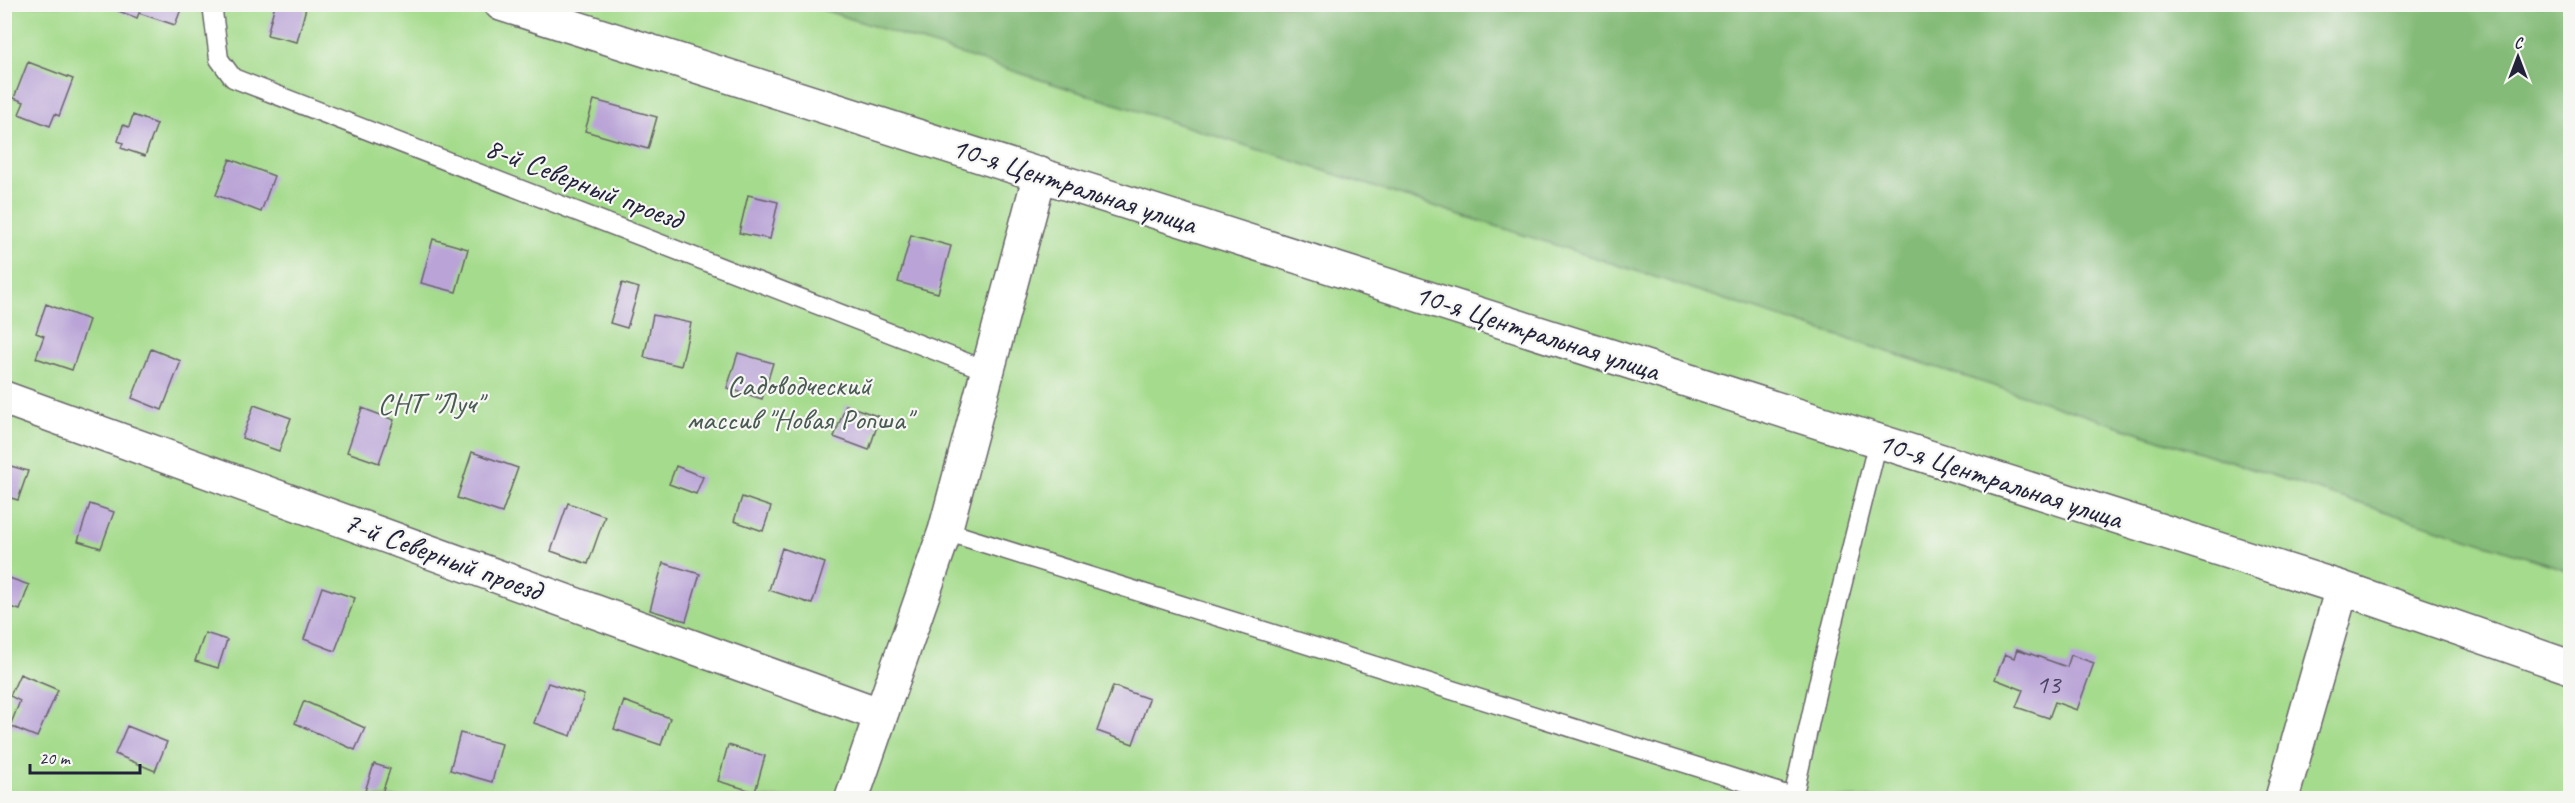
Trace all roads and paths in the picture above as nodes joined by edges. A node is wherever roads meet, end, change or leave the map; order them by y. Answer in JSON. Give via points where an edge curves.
{"nodes":[{"id":1,"x":212,"y":4,"type":"edge"},
{"id":2,"x":501,"y":4,"type":"edge"},
{"id":3,"x":1040,"y":174,"type":"junction"},
{"id":4,"x":988,"y":371,"type":"junction"},
{"id":5,"x":4,"y":398,"type":"edge"},
{"id":6,"x":1878,"y":441,"type":"junction"},
{"id":7,"x":945,"y":531,"type":"junction"},
{"id":8,"x":2342,"y":588,"type":"junction"},
{"id":9,"x":2571,"y":667,"type":"edge"},
{"id":10,"x":881,"y":715,"type":"junction"},
{"id":11,"x":852,"y":798,"type":"edge"},
{"id":12,"x":1793,"y":798,"type":"edge"},
{"id":13,"x":2282,"y":798,"type":"edge"}],
"edges":[{"from":1,"to":4,"type":"lane","name":"8-й Северный проезд","via":[[219,59],[233,78]]},
{"from":2,"to":3,"type":"street","name":"10-я Центральная улица"},
{"from":3,"to":4,"type":"street"},
{"from":3,"to":6,"type":"street","name":"10-я Центральная улица"},
{"from":4,"to":7,"type":"street"},
{"from":5,"to":10,"type":"street","name":"7-й Северный проезд"},
{"from":6,"to":8,"type":"street","name":"10-я Центральная улица"},
{"from":6,"to":12,"type":"lane"},
{"from":7,"to":10,"type":"street"},
{"from":7,"to":12,"type":"lane"},
{"from":8,"to":9,"type":"street","name":"10-я Центральная улица"},
{"from":8,"to":13,"type":"street"},
{"from":10,"to":11,"type":"street"}]}
